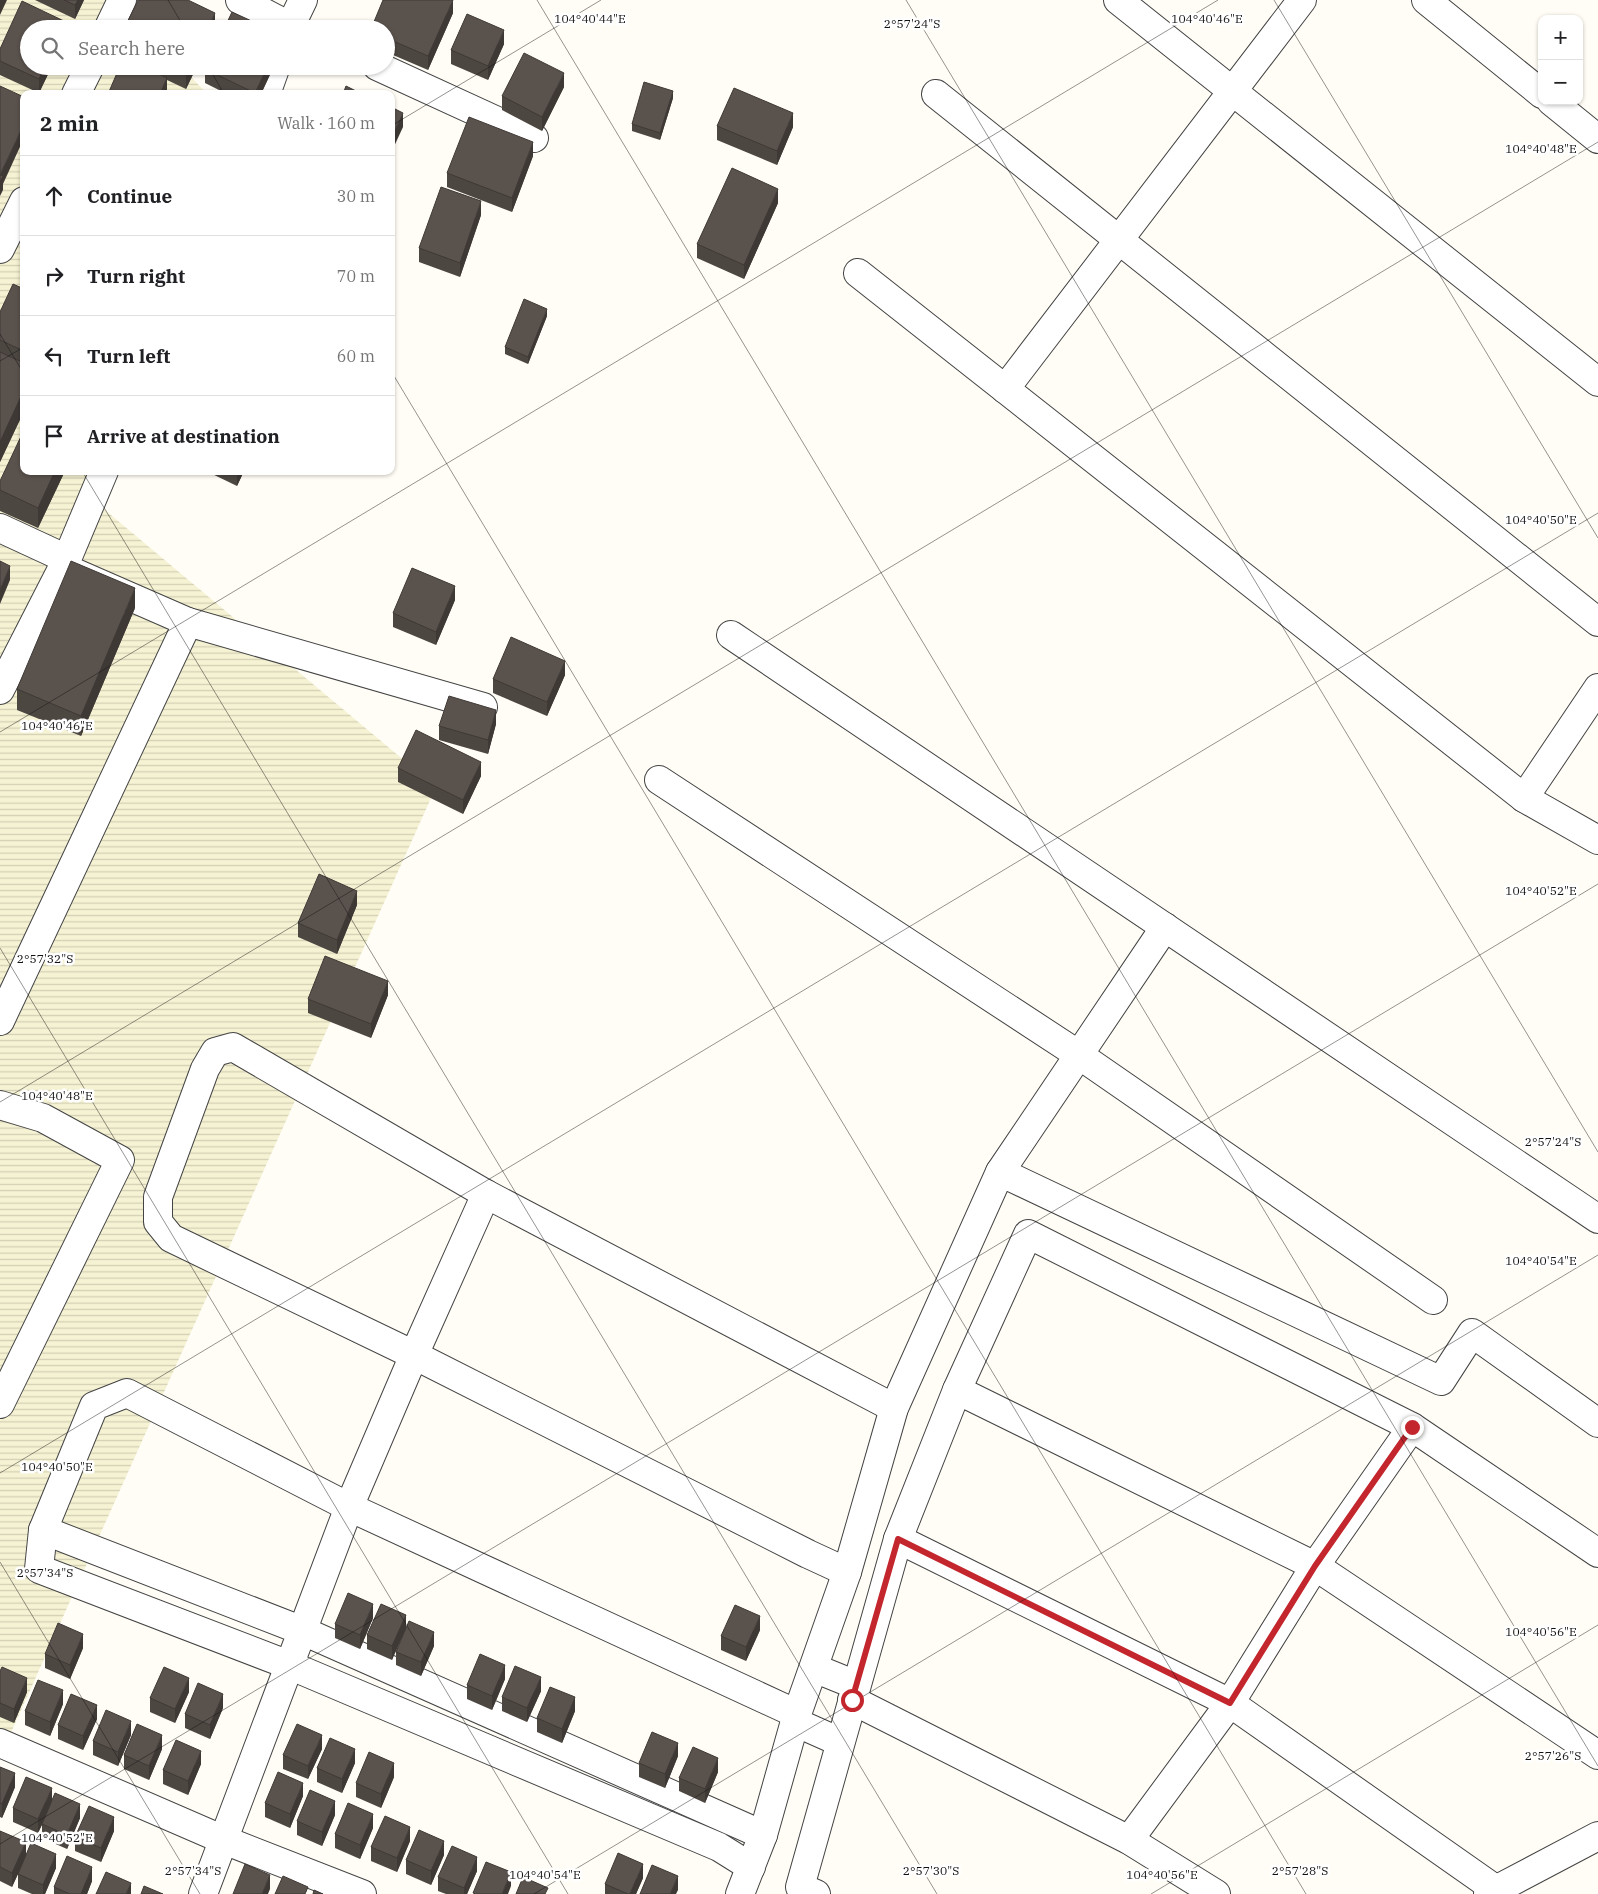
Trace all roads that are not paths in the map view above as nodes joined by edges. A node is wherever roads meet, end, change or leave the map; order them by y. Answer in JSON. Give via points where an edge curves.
{"nodes":[{"id":1,"x":122,"y":0,"type":"edge"},
{"id":2,"x":240,"y":0,"type":"edge"},
{"id":3,"x":303,"y":0,"type":"edge"},
{"id":4,"x":1118,"y":0,"type":"edge"},
{"id":5,"x":1302,"y":0,"type":"edge"},
{"id":6,"x":1426,"y":0,"type":"edge"},
{"id":7,"x":112,"y":20,"type":"edge"},
{"id":8,"x":276,"y":20,"type":"edge"},
{"id":9,"x":294,"y":20,"type":"edge"},
{"id":10,"x":395,"y":74,"type":"edge"},
{"id":11,"x":86,"y":75,"type":"edge"},
{"id":12,"x":273,"y":75,"type":"edge"},
{"id":13,"x":78,"y":90,"type":"edge"},
{"id":14,"x":267,"y":90,"type":"edge"},
{"id":15,"x":1232,"y":91,"type":"junction"},
{"id":16,"x":1538,"y":91,"type":"edge"},
{"id":17,"x":936,"y":94,"type":"dead end"},
{"id":18,"x":1556,"y":105,"type":"edge"},
{"id":19,"x":534,"y":138,"type":"dead end"},
{"id":20,"x":1598,"y":139,"type":"edge"},
{"id":21,"x":20,"y":209,"type":"edge"},
{"id":22,"x":1119,"y":240,"type":"junction"},
{"id":23,"x":0,"y":249,"type":"edge"},
{"id":24,"x":858,"y":273,"type":"dead end"},
{"id":25,"x":1598,"y":382,"type":"edge"},
{"id":26,"x":1005,"y":389,"type":"junction"},
{"id":27,"x":102,"y":475,"type":"edge"},
{"id":28,"x":0,"y":528,"type":"edge"},
{"id":29,"x":65,"y":563,"type":"junction"},
{"id":30,"x":188,"y":622,"type":"junction"},
{"id":31,"x":1598,"y":622,"type":"edge"},
{"id":32,"x":731,"y":634,"type":"dead end"},
{"id":33,"x":1598,"y":688,"type":"edge"},
{"id":34,"x":0,"y":690,"type":"edge"},
{"id":35,"x":487,"y":708,"type":"edge"},
{"id":36,"x":659,"y":780,"type":"dead end"},
{"id":37,"x":1524,"y":798,"type":"junction"},
{"id":38,"x":1598,"y":840,"type":"edge"},
{"id":39,"x":1165,"y":927,"type":"junction"},
{"id":40,"x":0,"y":1021,"type":"edge"},
{"id":41,"x":1079,"y":1055,"type":"junction"},
{"id":42,"x":0,"y":1105,"type":"edge"},
{"id":43,"x":1000,"y":1172,"type":"junction"},
{"id":44,"x":486,"y":1194,"type":"junction"},
{"id":45,"x":1598,"y":1219,"type":"edge"},
{"id":46,"x":1433,"y":1300,"type":"dead end"},
{"id":47,"x":414,"y":1354,"type":"junction"},
{"id":48,"x":957,"y":1390,"type":"junction"},
{"id":49,"x":0,"y":1404,"type":"edge"},
{"id":50,"x":894,"y":1408,"type":"junction"},
{"id":51,"x":1598,"y":1423,"type":"edge"},
{"id":52,"x":1412,"y":1427,"type":"junction"},
{"id":53,"x":349,"y":1507,"type":"junction"},
{"id":54,"x":43,"y":1530,"type":"junction"},
{"id":55,"x":898,"y":1539,"type":"junction"},
{"id":56,"x":1598,"y":1553,"type":"edge"},
{"id":57,"x":1315,"y":1566,"type":"junction"},
{"id":58,"x":847,"y":1572,"type":"junction"},
{"id":59,"x":303,"y":1631,"type":"junction"},
{"id":60,"x":289,"y":1665,"type":"junction"},
{"id":61,"x":814,"y":1668,"type":"junction"},
{"id":62,"x":854,"y":1693,"type":"junction"},
{"id":63,"x":1230,"y":1703,"type":"junction"},
{"id":64,"x":796,"y":1718,"type":"junction"},
{"id":65,"x":524,"y":1729,"type":"junction"},
{"id":66,"x":840,"y":1742,"type":"junction"},
{"id":67,"x":0,"y":1743,"type":"edge"},
{"id":68,"x":1598,"y":1755,"type":"edge"},
{"id":69,"x":509,"y":1758,"type":"junction"},
{"id":70,"x":763,"y":1835,"type":"junction"},
{"id":71,"x":1598,"y":1836,"type":"edge"},
{"id":72,"x":224,"y":1840,"type":"junction"},
{"id":73,"x":1129,"y":1840,"type":"junction"},
{"id":74,"x":751,"y":1867,"type":"junction"},
{"id":75,"x":1492,"y":1892,"type":"edge"},
{"id":76,"x":203,"y":1894,"type":"edge"},
{"id":77,"x":362,"y":1894,"type":"edge"},
{"id":78,"x":740,"y":1894,"type":"edge"},
{"id":79,"x":816,"y":1894,"type":"edge"},
{"id":80,"x":1216,"y":1894,"type":"edge"}],
"edges":[{"from":1,"to":7,"type":"street"},
{"from":2,"to":8,"type":"street"},
{"from":3,"to":9,"type":"street"},
{"from":4,"to":15,"type":"street"},
{"from":5,"to":15,"type":"street"},
{"from":6,"to":16,"type":"street"},
{"from":10,"to":19,"type":"street"},
{"from":11,"to":13,"type":"street"},
{"from":12,"to":14,"type":"street"},
{"from":15,"to":22,"type":"street"},
{"from":15,"to":25,"type":"street"},
{"from":17,"to":22,"type":"street"},
{"from":18,"to":20,"type":"street"},
{"from":21,"to":23,"type":"street"},
{"from":22,"to":26,"type":"street"},
{"from":22,"to":31,"type":"street"},
{"from":24,"to":26,"type":"street"},
{"from":26,"to":37,"type":"street"},
{"from":27,"to":29,"type":"street"},
{"from":28,"to":29,"type":"street"},
{"from":29,"to":30,"type":"street"},
{"from":29,"to":34,"type":"street"},
{"from":30,"to":35,"type":"street"},
{"from":30,"to":40,"type":"street"},
{"from":32,"to":39,"type":"street"},
{"from":33,"to":37,"type":"street"},
{"from":36,"to":41,"type":"street"},
{"from":37,"to":38,"type":"street"},
{"from":39,"to":41,"type":"street"},
{"from":39,"to":45,"type":"street"},
{"from":41,"to":43,"type":"street"},
{"from":41,"to":46,"type":"street"},
{"from":42,"to":49,"type":"street","via":[[42,1118],[120,1160]]},
{"from":43,"to":50,"type":"street"},
{"from":43,"to":51,"type":"street","via":[[1441,1381],[1472,1334]]},
{"from":44,"to":47,"type":"street"},
{"from":44,"to":47,"type":"street","via":[[233,1047],[215,1052],[205,1069],[158,1198],[158,1222],[171,1238]]},
{"from":44,"to":50,"type":"street"},
{"from":47,"to":53,"type":"street"},
{"from":47,"to":58,"type":"street"},
{"from":48,"to":52,"type":"street","via":[[1028,1234]]},
{"from":48,"to":55,"type":"street"},
{"from":48,"to":57,"type":"street"},
{"from":50,"to":58,"type":"street"},
{"from":52,"to":56,"type":"street"},
{"from":52,"to":57,"type":"street"},
{"from":53,"to":54,"type":"street","via":[[126,1393],[94,1406]]},
{"from":53,"to":59,"type":"street"},
{"from":53,"to":64,"type":"street"},
{"from":54,"to":59,"type":"street"},
{"from":54,"to":60,"type":"street","via":[[39,1569]]},
{"from":55,"to":62,"type":"street"},
{"from":55,"to":63,"type":"street"},
{"from":57,"to":63,"type":"street"},
{"from":57,"to":68,"type":"street"},
{"from":58,"to":61,"type":"street"},
{"from":59,"to":60,"type":"street"},
{"from":59,"to":65,"type":"street"},
{"from":60,"to":69,"type":"street"},
{"from":60,"to":72,"type":"street"},
{"from":61,"to":62,"type":"street"},
{"from":61,"to":64,"type":"street"},
{"from":62,"to":66,"type":"street"},
{"from":62,"to":73,"type":"street"},
{"from":63,"to":73,"type":"street"},
{"from":63,"to":75,"type":"street"},
{"from":64,"to":66,"type":"street"},
{"from":64,"to":70,"type":"street"},
{"from":65,"to":69,"type":"street"},
{"from":65,"to":70,"type":"street"},
{"from":66,"to":79,"type":"street","via":[[800,1887]]},
{"from":67,"to":72,"type":"street"},
{"from":69,"to":74,"type":"street","via":[[719,1847]]},
{"from":70,"to":74,"type":"street"},
{"from":71,"to":75,"type":"street"},
{"from":72,"to":76,"type":"street"},
{"from":72,"to":77,"type":"street"},
{"from":73,"to":80,"type":"street"},
{"from":74,"to":78,"type":"street"}]}
